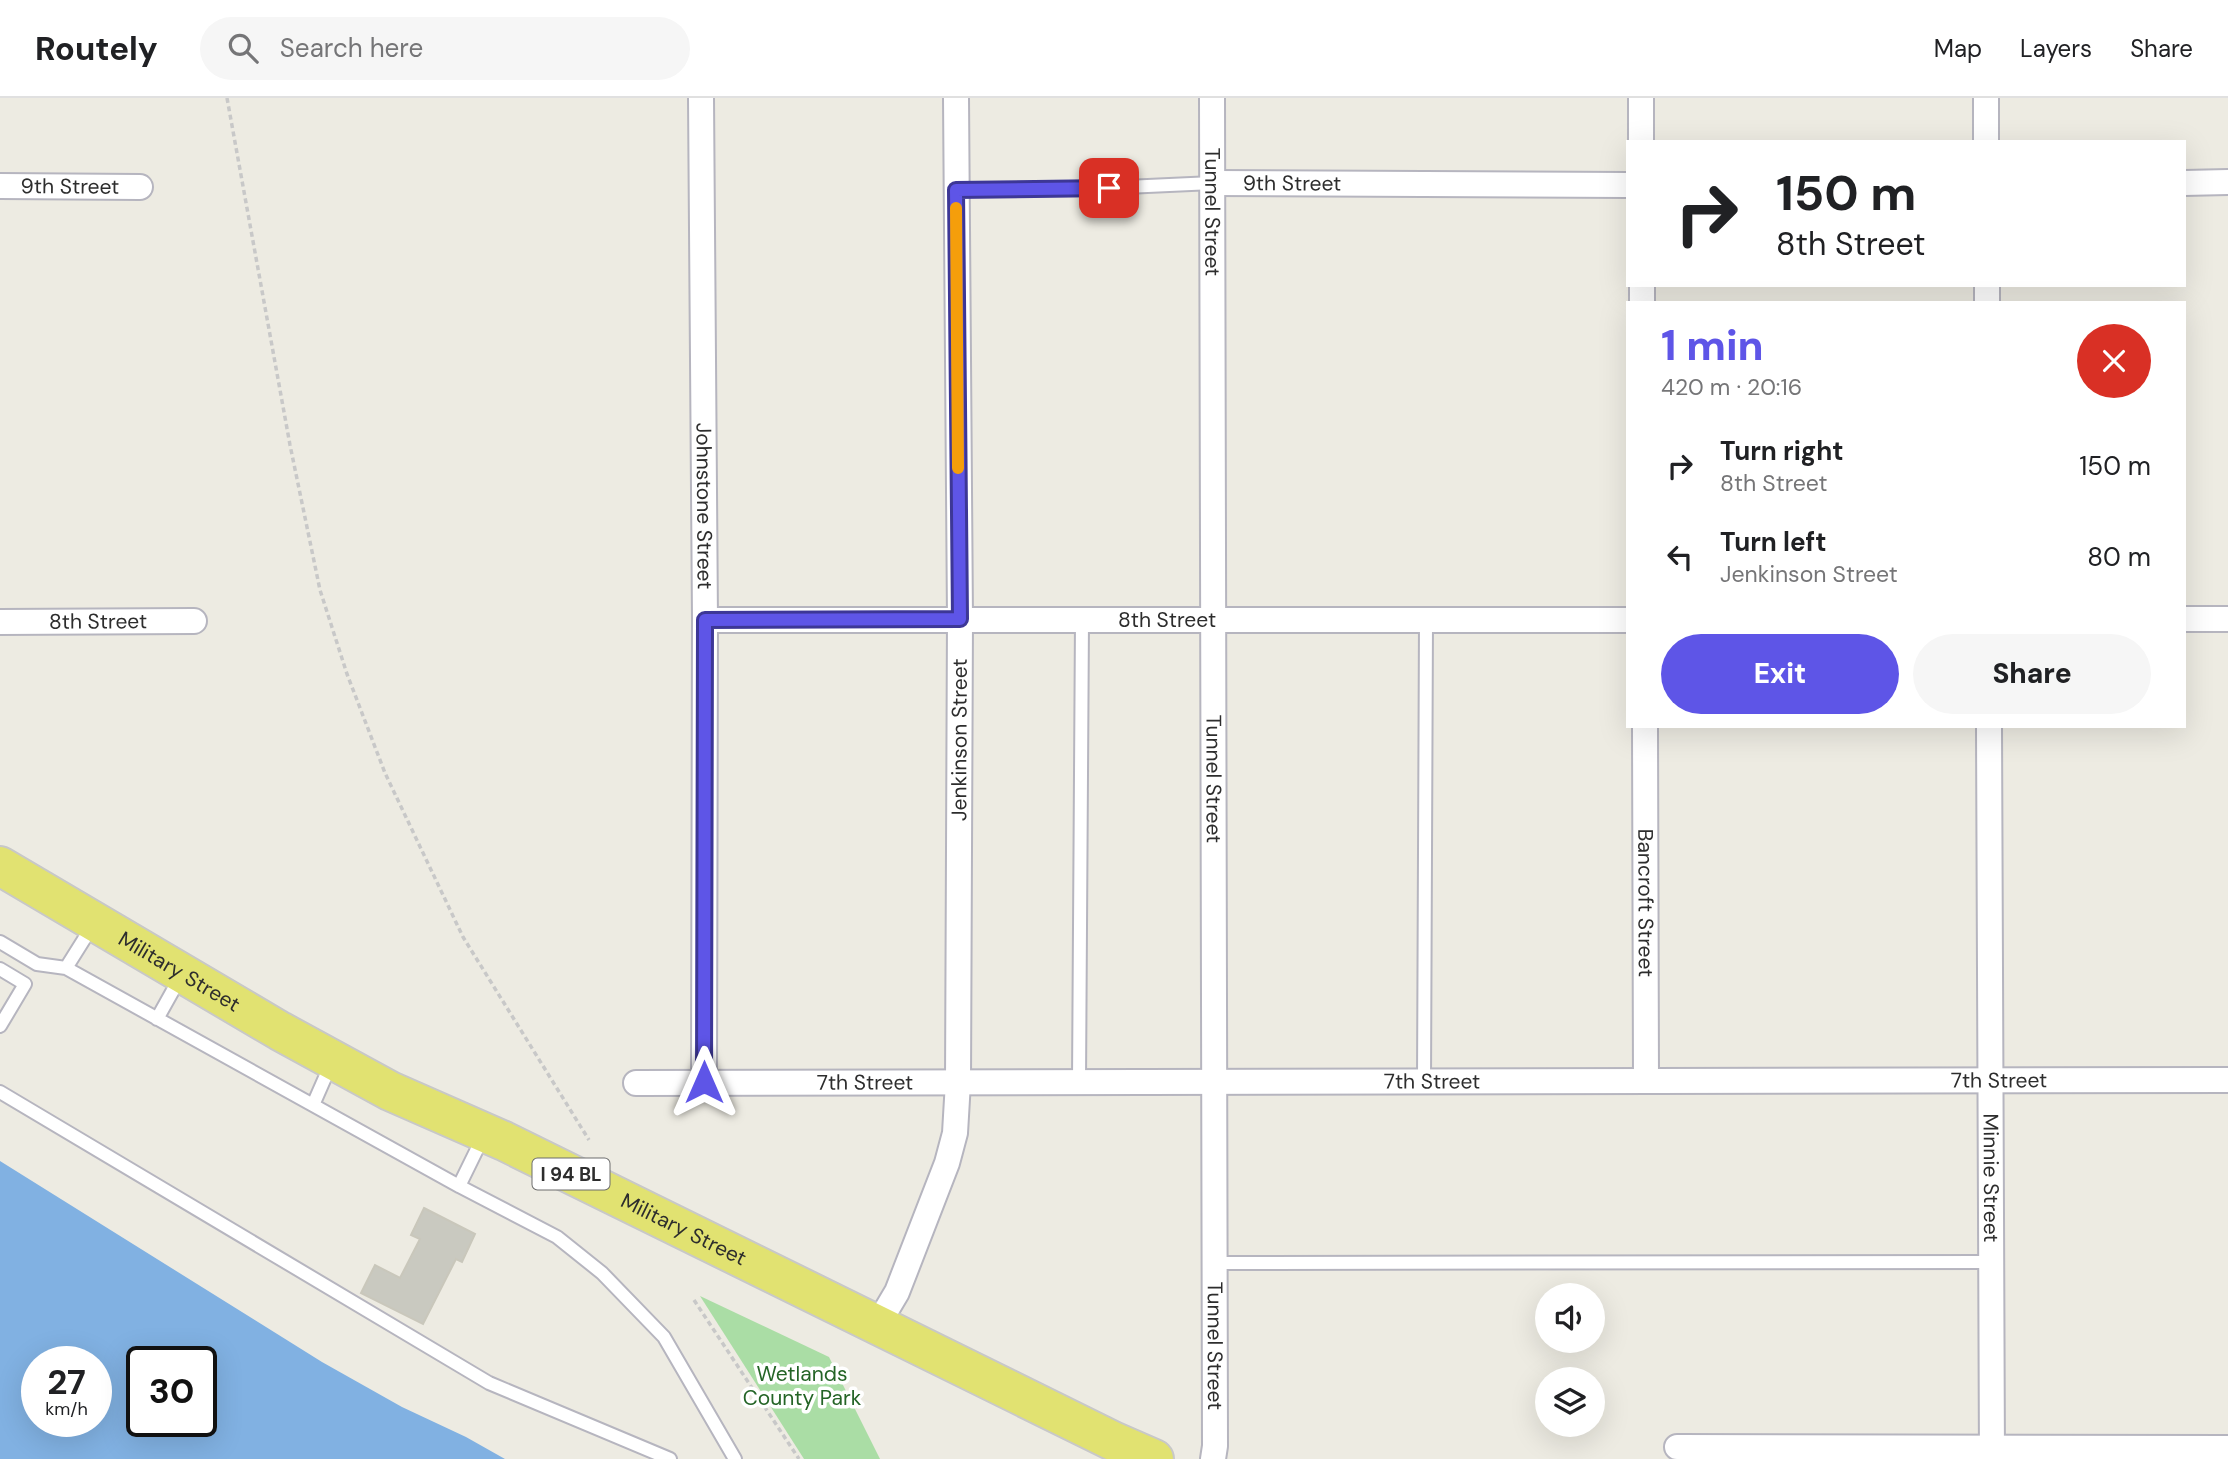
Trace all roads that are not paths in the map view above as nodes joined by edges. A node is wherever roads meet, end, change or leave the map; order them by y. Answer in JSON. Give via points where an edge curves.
{"nodes":[{"id":1,"x":701,"y":98,"type":"edge"},
{"id":2,"x":956,"y":98,"type":"edge"},
{"id":3,"x":1212,"y":98,"type":"edge"},
{"id":4,"x":1641,"y":98,"type":"edge"},
{"id":5,"x":1986,"y":98,"type":"edge"},
{"id":6,"x":1641,"y":140,"type":"edge"},
{"id":7,"x":1986,"y":140,"type":"edge"},
{"id":8,"x":2228,"y":182,"type":"edge"},
{"id":9,"x":1213,"y":183,"type":"junction"},
{"id":10,"x":2186,"y":183,"type":"edge"},
{"id":11,"x":0,"y":186,"type":"edge"},
{"id":12,"x":1626,"y":186,"type":"edge"},
{"id":13,"x":140,"y":187,"type":"dead end"},
{"id":14,"x":956,"y":190,"type":"junction"},
{"id":15,"x":960,"y":619,"type":"junction"},
{"id":16,"x":2186,"y":619,"type":"edge"},
{"id":17,"x":2228,"y":619,"type":"edge"},
{"id":18,"x":705,"y":620,"type":"junction"},
{"id":19,"x":1082,"y":620,"type":"junction"},
{"id":20,"x":1626,"y":620,"type":"edge"},
{"id":21,"x":194,"y":621,"type":"dead end"},
{"id":22,"x":1212,"y":621,"type":"junction"},
{"id":23,"x":1426,"y":621,"type":"junction"},
{"id":24,"x":0,"y":622,"type":"edge"},
{"id":25,"x":1645,"y":728,"type":"edge"},
{"id":26,"x":1990,"y":728,"type":"edge"},
{"id":27,"x":0,"y":866,"type":"edge"},
{"id":28,"x":95,"y":922,"type":"junction"},
{"id":29,"x":0,"y":942,"type":"edge"},
{"id":30,"x":66,"y":968,"type":"junction"},
{"id":31,"x":0,"y":970,"type":"edge"},
{"id":32,"x":182,"y":973,"type":"junction"},
{"id":33,"x":157,"y":1019,"type":"junction"},
{"id":34,"x":0,"y":1026,"type":"edge"},
{"id":35,"x":333,"y":1060,"type":"junction"},
{"id":36,"x":1990,"y":1080,"type":"junction"},
{"id":37,"x":2228,"y":1080,"type":"edge"},
{"id":38,"x":1646,"y":1081,"type":"junction"},
{"id":39,"x":704,"y":1082,"type":"junction"},
{"id":40,"x":958,"y":1082,"type":"junction"},
{"id":41,"x":1079,"y":1082,"type":"junction"},
{"id":42,"x":1215,"y":1082,"type":"junction"},
{"id":43,"x":1424,"y":1082,"type":"junction"},
{"id":44,"x":636,"y":1083,"type":"dead end"},
{"id":45,"x":0,"y":1092,"type":"edge"},
{"id":46,"x":313,"y":1105,"type":"junction"},
{"id":47,"x":485,"y":1133,"type":"junction"},
{"id":48,"x":459,"y":1186,"type":"junction"},
{"id":49,"x":1991,"y":1262,"type":"junction"},
{"id":50,"x":1215,"y":1264,"type":"junction"},
{"id":51,"x":878,"y":1324,"type":"junction"},
{"id":52,"x":1676,"y":1447,"type":"dead end"},
{"id":53,"x":2228,"y":1448,"type":"edge"},
{"id":54,"x":1992,"y":1453,"type":"edge"},
{"id":55,"x":670,"y":1459,"type":"edge"},
{"id":56,"x":735,"y":1459,"type":"edge"},
{"id":57,"x":1154,"y":1459,"type":"edge"},
{"id":58,"x":1213,"y":1459,"type":"edge"}],
"edges":[{"from":1,"to":18,"type":"street","name":"Johnstone Street"},
{"from":2,"to":14,"type":"street","name":"Jenkinson Street"},
{"from":3,"to":9,"type":"street","name":"Tunnel Street"},
{"from":4,"to":6,"type":"street"},
{"from":5,"to":7,"type":"street"},
{"from":8,"to":10,"type":"street"},
{"from":9,"to":12,"type":"street","name":"9th Street"},
{"from":9,"to":14,"type":"lane","name":"9th Street"},
{"from":9,"to":22,"type":"street","name":"Tunnel Street"},
{"from":11,"to":13,"type":"street","name":"9th Street"},
{"from":14,"to":15,"type":"street","name":"Jenkinson Street"},
{"from":15,"to":18,"type":"street","name":"8th Street"},
{"from":15,"to":19,"type":"street","name":"8th Street"},
{"from":15,"to":40,"type":"street","name":"Jenkinson Street"},
{"from":16,"to":17,"type":"street"},
{"from":18,"to":39,"type":"street","name":"Johnstone Street"},
{"from":19,"to":22,"type":"street","name":"8th Street"},
{"from":19,"to":41,"type":"lane"},
{"from":20,"to":23,"type":"street","name":"8th Street"},
{"from":21,"to":24,"type":"street","name":"8th Street"},
{"from":22,"to":23,"type":"street","name":"8th Street"},
{"from":22,"to":42,"type":"street","name":"Tunnel Street"},
{"from":23,"to":43,"type":"lane"},
{"from":25,"to":38,"type":"street","name":"Bancroft Street"},
{"from":26,"to":36,"type":"street","name":"Minnie Street"},
{"from":27,"to":28,"type":"main road","name":"Military Street","number":"I 94 BL"},
{"from":28,"to":30,"type":"lane"},
{"from":28,"to":32,"type":"main road","name":"Military Street","number":"I 94 BL"},
{"from":29,"to":30,"type":"lane","via":[[37,964]]},
{"from":30,"to":33,"type":"lane"},
{"from":31,"to":34,"type":"lane","via":[[25,984]]},
{"from":32,"to":33,"type":"lane"},
{"from":32,"to":35,"type":"main road","name":"Military Street","number":"I 94 BL"},
{"from":33,"to":46,"type":"lane"},
{"from":35,"to":46,"type":"lane"},
{"from":35,"to":47,"type":"main road","name":"Military Street","number":"I 94 BL"},
{"from":36,"to":37,"type":"street","name":"7th Street"},
{"from":36,"to":38,"type":"street","name":"7th Street"},
{"from":36,"to":49,"type":"street","name":"Minnie Street"},
{"from":38,"to":43,"type":"street","name":"7th Street"},
{"from":39,"to":40,"type":"street","name":"7th Street"},
{"from":39,"to":44,"type":"street","name":"7th Street"},
{"from":40,"to":41,"type":"street","name":"7th Street"},
{"from":40,"to":51,"type":"street","name":"Jenkinson Street","via":[[955,1133],[947,1163],[897,1292]]},
{"from":41,"to":42,"type":"street","name":"7th Street"},
{"from":42,"to":43,"type":"street","name":"7th Street"},
{"from":42,"to":50,"type":"street","name":"Tunnel Street"},
{"from":45,"to":55,"type":"lane","via":[[489,1383]]},
{"from":46,"to":48,"type":"lane"},
{"from":47,"to":48,"type":"lane"},
{"from":47,"to":51,"type":"main road","name":"Military Street","number":"I 94 BL"},
{"from":48,"to":56,"type":"lane","via":[[558,1237],[602,1273],[664,1337]]},
{"from":49,"to":50,"type":"lane"},
{"from":49,"to":54,"type":"street","name":"Minnie Street"},
{"from":50,"to":58,"type":"street","name":"Tunnel Street"},
{"from":51,"to":57,"type":"main road","name":"Military Street","number":"I 94 BL"},
{"from":52,"to":54,"type":"street"},
{"from":53,"to":54,"type":"street"}]}
